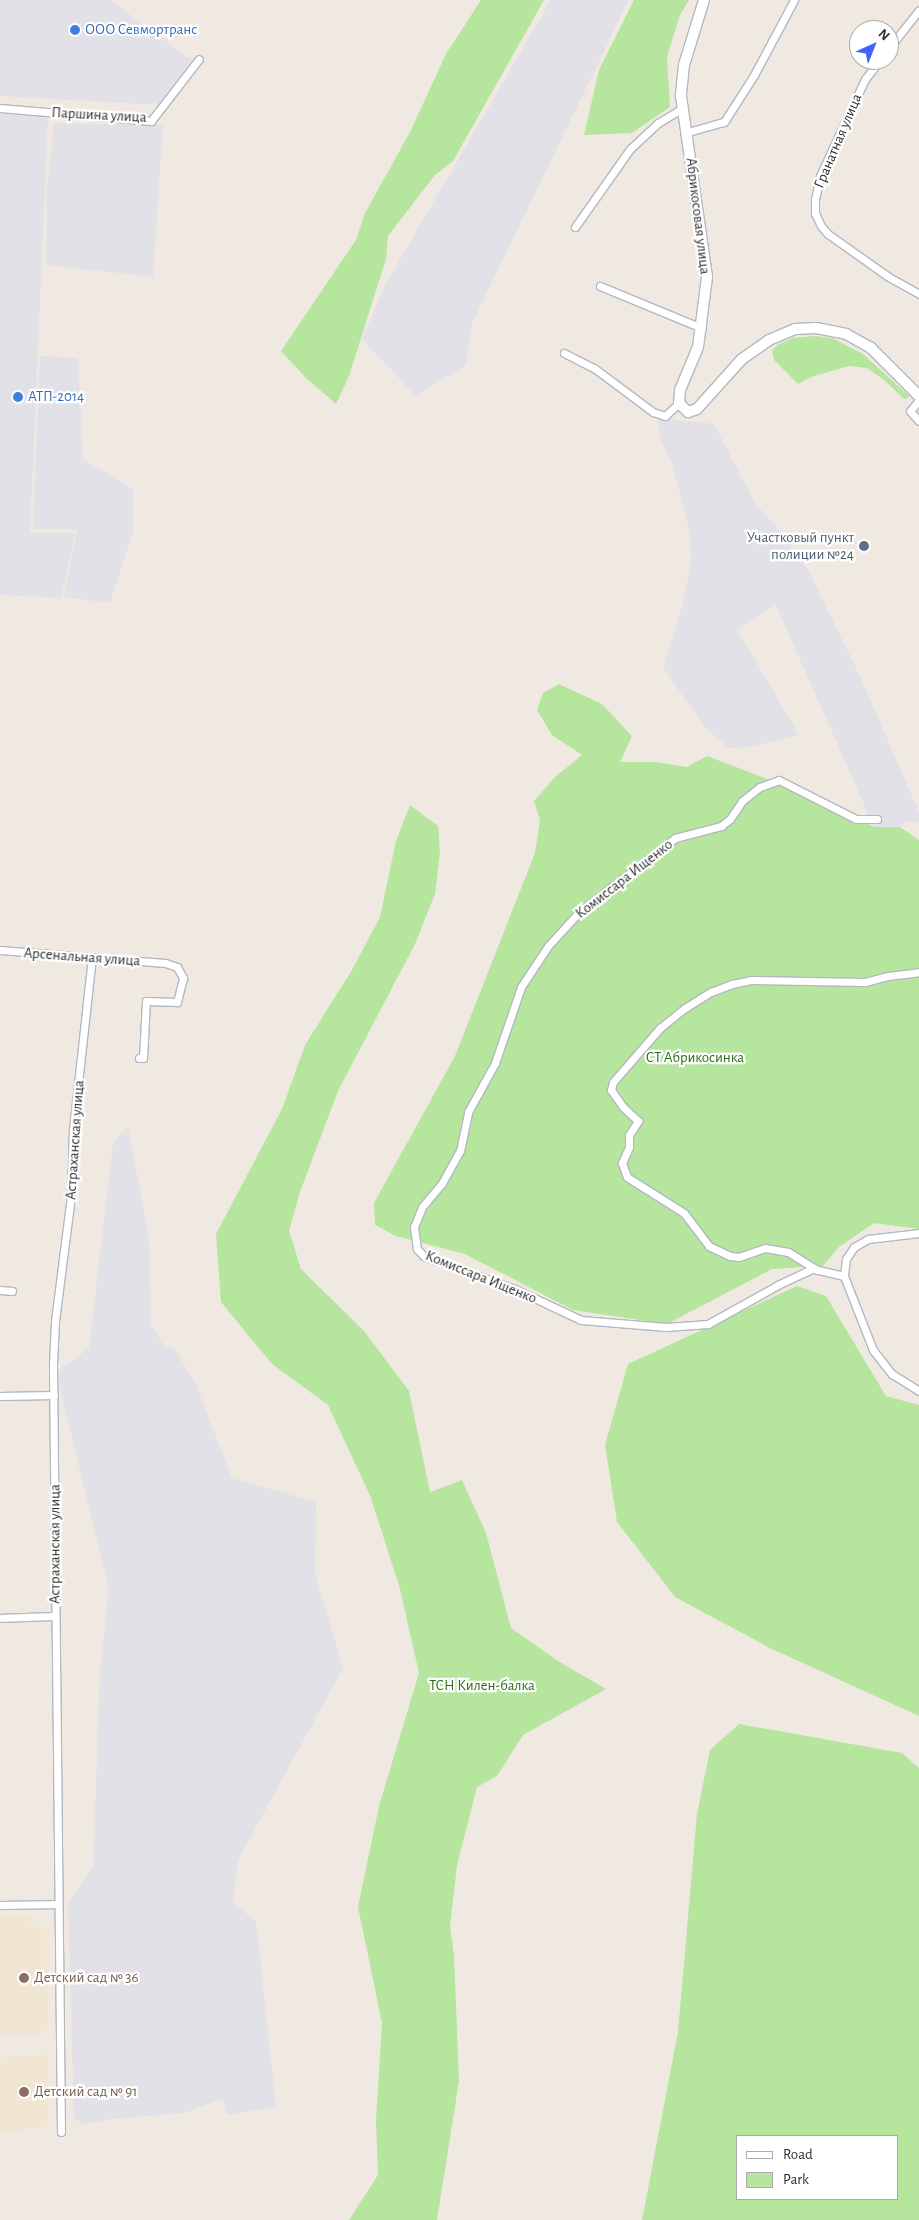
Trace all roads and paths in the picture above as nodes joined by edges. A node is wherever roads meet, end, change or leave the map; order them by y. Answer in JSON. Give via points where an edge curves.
{"nodes":[{"id":1,"x":704,"y":0,"type":"edge"},
{"id":2,"x":794,"y":0,"type":"edge"},
{"id":3,"x":919,"y":10,"type":"edge"},
{"id":4,"x":899,"y":35,"type":"edge"},
{"id":5,"x":199,"y":59,"type":"dead end"},
{"id":6,"x":872,"y":70,"type":"edge"},
{"id":7,"x":0,"y":108,"type":"edge"},
{"id":8,"x":683,"y":108,"type":"junction"},
{"id":9,"x":688,"y":132,"type":"junction"},
{"id":10,"x":575,"y":227,"type":"dead end"},
{"id":11,"x":600,"y":286,"type":"dead end"},
{"id":12,"x":919,"y":294,"type":"edge"},
{"id":13,"x":702,"y":328,"type":"junction"},
{"id":14,"x":564,"y":353,"type":"dead end"},
{"id":15,"x":919,"y":396,"type":"edge"},
{"id":16,"x":919,"y":400,"type":"edge"},
{"id":17,"x":679,"y":403,"type":"junction"},
{"id":18,"x":919,"y":421,"type":"edge"},
{"id":19,"x":877,"y":819,"type":"dead end"},
{"id":20,"x":0,"y":950,"type":"edge"},
{"id":21,"x":92,"y":958,"type":"junction"},
{"id":22,"x":919,"y":972,"type":"edge"},
{"id":23,"x":138,"y":1058,"type":"dead end"},
{"id":24,"x":919,"y":1233,"type":"edge"},
{"id":25,"x":814,"y":1268,"type":"junction"},
{"id":26,"x":844,"y":1276,"type":"junction"},
{"id":27,"x":0,"y":1290,"type":"edge"},
{"id":28,"x":12,"y":1291,"type":"dead end"},
{"id":29,"x":919,"y":1391,"type":"edge"},
{"id":30,"x":54,"y":1395,"type":"junction"},
{"id":31,"x":0,"y":1396,"type":"edge"},
{"id":32,"x":55,"y":1616,"type":"junction"},
{"id":33,"x":0,"y":1618,"type":"edge"},
{"id":34,"x":58,"y":1904,"type":"junction"},
{"id":35,"x":0,"y":1905,"type":"edge"},
{"id":36,"x":61,"y":2132,"type":"dead end"}],
"edges":[{"from":1,"to":8,"type":"main road","name":"Абрикосовая улица","via":[[684,66]]},
{"from":2,"to":9,"type":"street","via":[[754,76],[724,122]]},
{"from":3,"to":4,"type":"street"},
{"from":5,"to":7,"type":"street","name":"Паршина улица","via":[[151,121]]},
{"from":6,"to":12,"type":"street","name":"Гранатная улица","via":[[820,176],[815,213],[828,234],[887,276]]},
{"from":8,"to":9,"type":"main road","name":"Абрикосовая улица"},
{"from":8,"to":10,"type":"street","via":[[658,123],[630,149]]},
{"from":9,"to":13,"type":"main road","name":"Абрикосовая улица","via":[[707,277]]},
{"from":11,"to":13,"type":"street"},
{"from":13,"to":17,"type":"main road","name":"Абрикосовая улица","via":[[698,347],[680,390]]},
{"from":14,"to":17,"type":"street","via":[[594,368],[653,412],[665,416]]},
{"from":15,"to":17,"type":"main road","via":[[870,348],[846,334],[816,328],[795,329],[770,340],[742,359],[697,409],[688,412]]},
{"from":16,"to":18,"type":"street","via":[[910,411]]},
{"from":19,"to":25,"type":"street","name":"Комиссара Ищенко","via":[[856,819],[779,780],[760,787],[742,801],[722,826],[675,838],[579,912],[548,946],[521,987],[495,1063],[468,1112],[460,1150],[442,1183],[422,1207],[414,1227],[417,1249],[424,1256],[515,1289],[581,1320],[666,1327],[708,1324]]},
{"from":20,"to":21,"type":"street","name":"Арсенальная улица"},
{"from":21,"to":23,"type":"street","name":"Арсенальная улица","via":[[177,967],[182,978],[177,1002],[146,1002],[143,1058]]},
{"from":21,"to":30,"type":"street","name":"Астраханская улица","via":[[73,1129],[71,1196],[56,1321]]},
{"from":22,"to":25,"type":"street","via":[[864,982],[751,980],[732,984],[711,992],[660,1028],[613,1082],[611,1090],[638,1122],[630,1135],[629,1148],[622,1163],[626,1177],[684,1213],[709,1246],[739,1257],[765,1248],[788,1252]]},
{"from":24,"to":26,"type":"street","via":[[868,1239],[854,1247],[846,1259]]},
{"from":25,"to":26,"type":"street"},
{"from":26,"to":29,"type":"street","via":[[872,1350],[892,1374]]},
{"from":27,"to":28,"type":"street"},
{"from":30,"to":31,"type":"street"},
{"from":30,"to":32,"type":"street","name":"Астраханская улица"},
{"from":32,"to":33,"type":"street"},
{"from":32,"to":34,"type":"street","name":"Астраханская улица"},
{"from":34,"to":35,"type":"street"},
{"from":34,"to":36,"type":"street","name":"Астраханская улица"}]}
